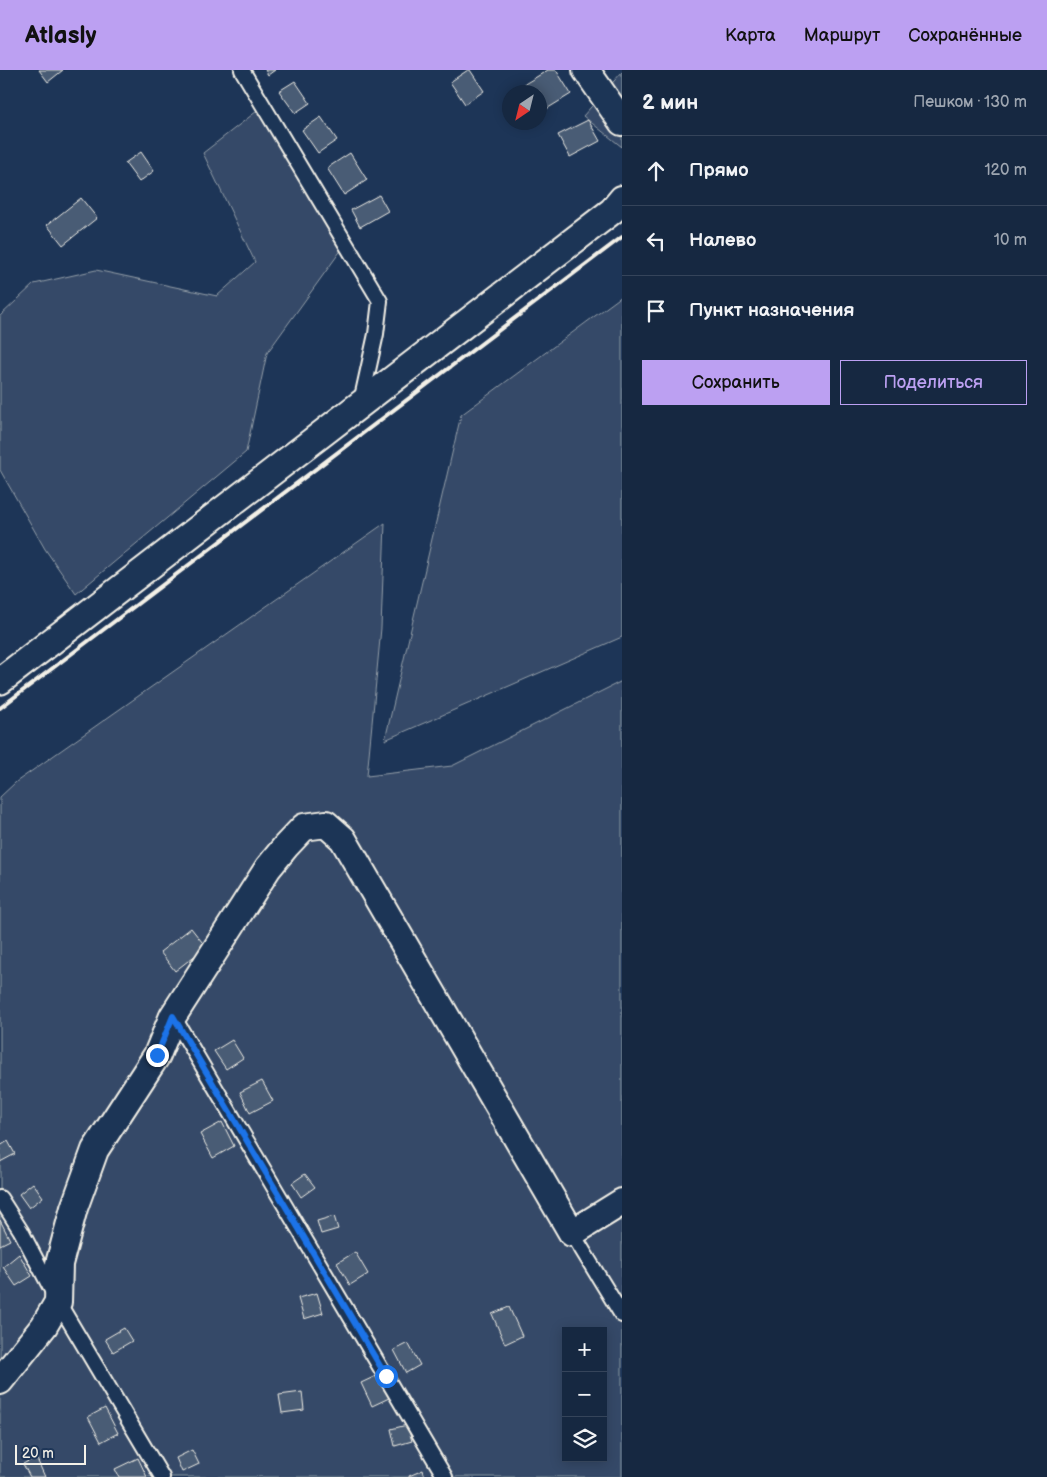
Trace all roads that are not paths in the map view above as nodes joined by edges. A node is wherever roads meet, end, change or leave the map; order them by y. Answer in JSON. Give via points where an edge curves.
{"nodes":[{"id":1,"x":242,"y":70,"type":"edge"},
{"id":2,"x":586,"y":70,"type":"edge"},
{"id":3,"x":622,"y":122,"type":"edge"},
{"id":4,"x":622,"y":198,"type":"edge"},
{"id":5,"x":361,"y":404,"type":"junction"},
{"id":6,"x":0,"y":681,"type":"edge"},
{"id":7,"x":173,"y":1016,"type":"junction"},
{"id":8,"x":0,"y":1198,"type":"edge"},
{"id":9,"x":622,"y":1202,"type":"edge"},
{"id":10,"x":572,"y":1233,"type":"junction"},
{"id":11,"x":58,"y":1302,"type":"junction"},
{"id":12,"x":622,"y":1315,"type":"edge"},
{"id":13,"x":0,"y":1380,"type":"edge"},
{"id":14,"x":162,"y":1477,"type":"edge"},
{"id":15,"x":444,"y":1477,"type":"edge"}],
"edges":[{"from":1,"to":5,"type":"lane","via":[[380,301]]},
{"from":2,"to":3,"type":"street"},
{"from":4,"to":5,"type":"street","via":[[612,211]]},
{"from":5,"to":6,"type":"street"},
{"from":7,"to":10,"type":"street","via":[[268,868],[304,828],[326,824],[343,839]]},
{"from":7,"to":11,"type":"street","via":[[157,1055],[95,1150],[74,1208],[59,1264]]},
{"from":7,"to":15,"type":"lane"},
{"from":8,"to":11,"type":"lane"},
{"from":9,"to":10,"type":"street"},
{"from":10,"to":12,"type":"lane"},
{"from":11,"to":13,"type":"street","via":[[44,1326]]},
{"from":11,"to":14,"type":"lane"}]}
